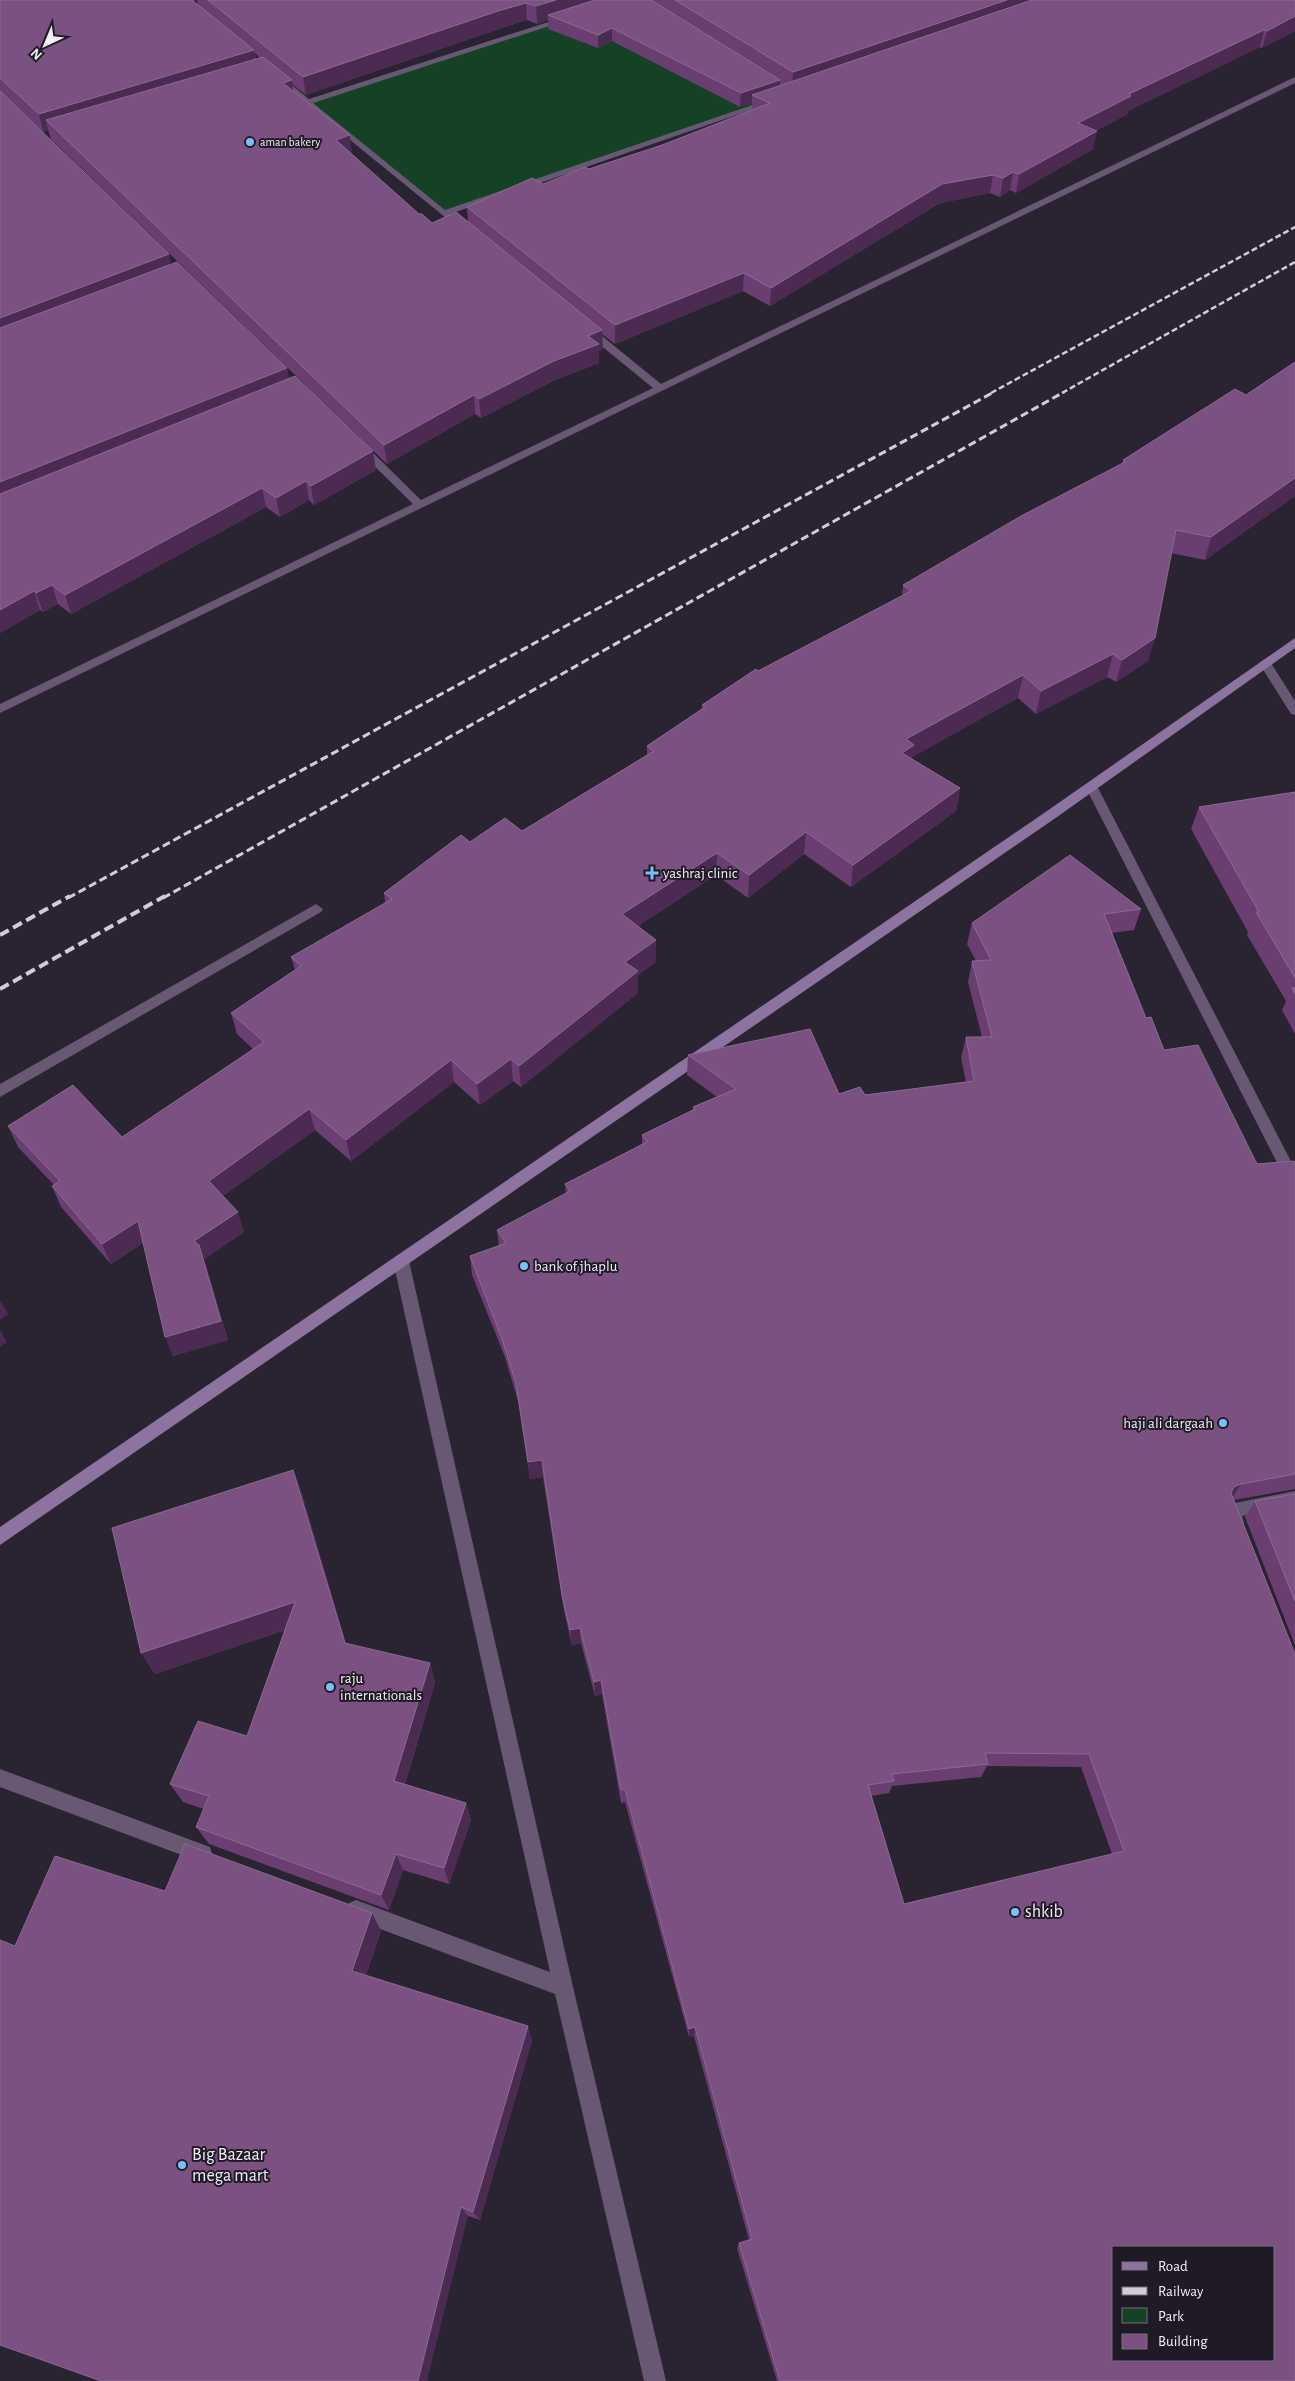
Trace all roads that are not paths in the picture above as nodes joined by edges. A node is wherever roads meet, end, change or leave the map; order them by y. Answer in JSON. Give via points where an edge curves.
{"nodes":[{"id":1,"x":579,"y":15,"type":"edge"},
{"id":2,"x":274,"y":75,"type":"edge"},
{"id":3,"x":1295,"y":80,"type":"edge"},
{"id":4,"x":782,"y":98,"type":"edge"},
{"id":5,"x":307,"y":102,"type":"junction"},
{"id":6,"x":444,"y":213,"type":"junction"},
{"id":7,"x":460,"y":226,"type":"edge"},
{"id":8,"x":575,"y":320,"type":"edge"},
{"id":9,"x":660,"y":388,"type":"junction"},
{"id":10,"x":350,"y":436,"type":"edge"},
{"id":11,"x":420,"y":505,"type":"junction"},
{"id":12,"x":1295,"y":642,"type":"edge"},
{"id":13,"x":1265,"y":663,"type":"junction"},
{"id":14,"x":0,"y":709,"type":"edge"},
{"id":15,"x":1295,"y":711,"type":"edge"},
{"id":16,"x":1091,"y":786,"type":"junction"},
{"id":17,"x":316,"y":909,"type":"dead end"},
{"id":18,"x":0,"y":1090,"type":"edge"},
{"id":19,"x":1295,"y":1184,"type":"edge"},
{"id":20,"x":401,"y":1261,"type":"junction"},
{"id":21,"x":1295,"y":1499,"type":"edge"},
{"id":22,"x":0,"y":1537,"type":"edge"},
{"id":23,"x":1242,"y":1537,"type":"edge"},
{"id":24,"x":0,"y":1778,"type":"edge"},
{"id":25,"x":222,"y":1860,"type":"edge"},
{"id":26,"x":341,"y":1905,"type":"edge"},
{"id":27,"x":563,"y":1987,"type":"junction"},
{"id":28,"x":656,"y":2381,"type":"edge"}],
"edges":[{"from":1,"to":5,"type":"street"},
{"from":2,"to":5,"type":"street"},
{"from":3,"to":9,"type":"street"},
{"from":4,"to":6,"type":"street"},
{"from":5,"to":6,"type":"street"},
{"from":6,"to":7,"type":"street"},
{"from":8,"to":9,"type":"street"},
{"from":9,"to":11,"type":"street"},
{"from":10,"to":11,"type":"street"},
{"from":11,"to":14,"type":"street"},
{"from":12,"to":13,"type":"street"},
{"from":13,"to":15,"type":"street"},
{"from":13,"to":16,"type":"street"},
{"from":16,"to":19,"type":"street"},
{"from":16,"to":20,"type":"street"},
{"from":17,"to":18,"type":"street"},
{"from":20,"to":22,"type":"street"},
{"from":20,"to":27,"type":"street"},
{"from":21,"to":23,"type":"street","via":[[1231,1510]]},
{"from":24,"to":25,"type":"street"},
{"from":26,"to":27,"type":"street"},
{"from":27,"to":28,"type":"street"}]}
